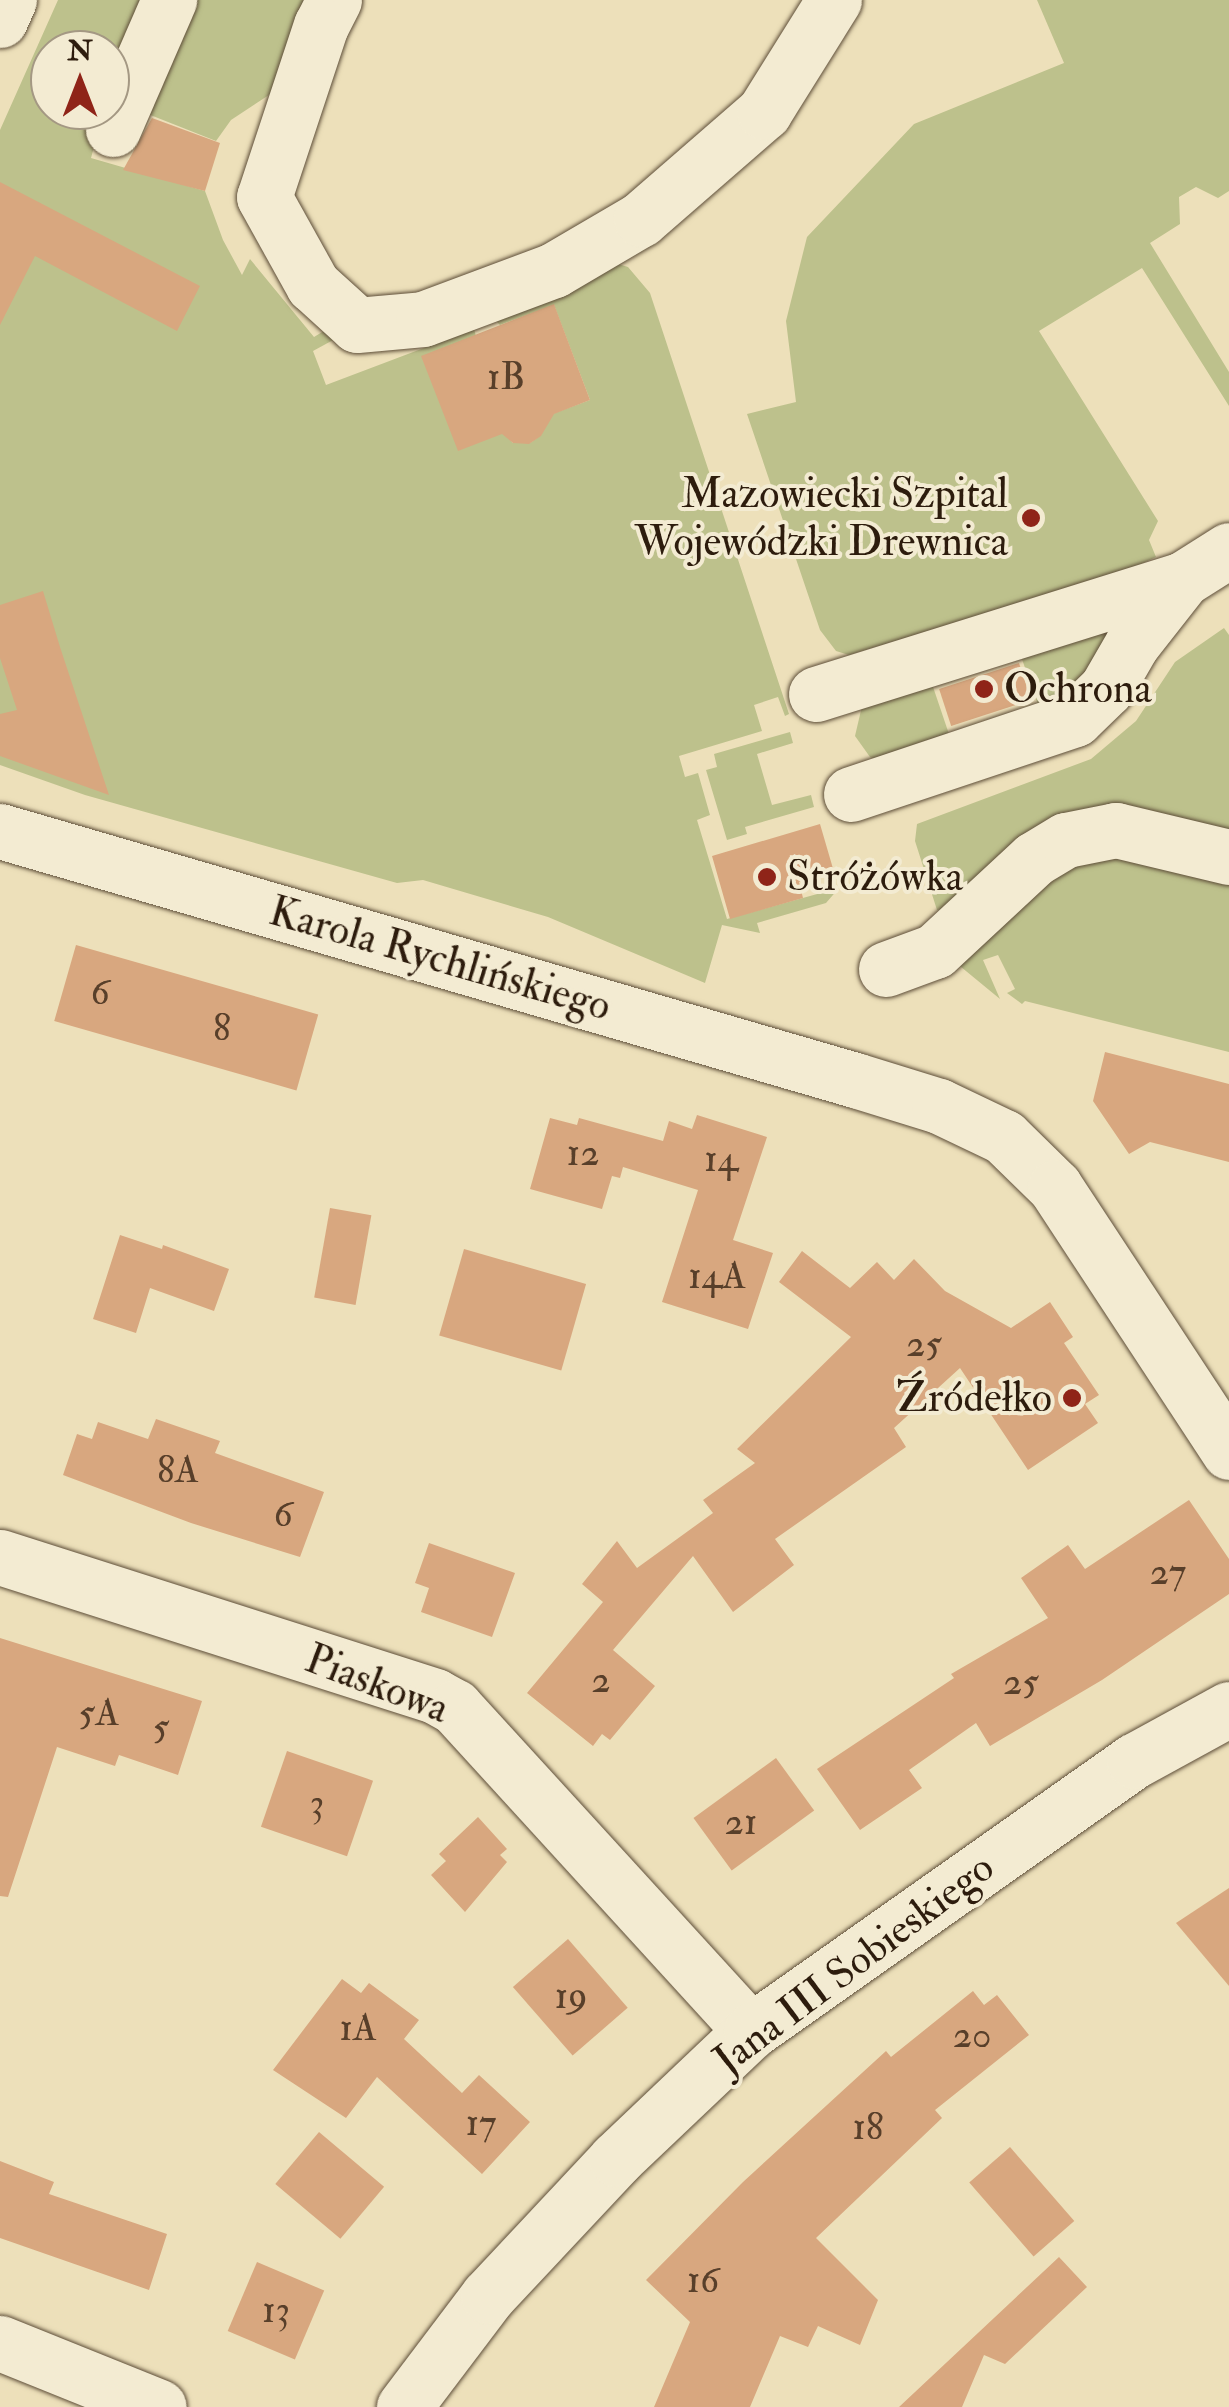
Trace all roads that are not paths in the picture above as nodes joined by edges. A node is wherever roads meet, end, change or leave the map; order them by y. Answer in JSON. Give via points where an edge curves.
{"nodes":[{"id":1,"x":9,"y":0,"type":"edge"},
{"id":2,"x":169,"y":0,"type":"edge"},
{"id":3,"x":334,"y":0,"type":"edge"},
{"id":4,"x":834,"y":0,"type":"edge"},
{"id":5,"x":0,"y":20,"type":"edge"},
{"id":6,"x":130,"y":88,"type":"edge"},
{"id":7,"x":1229,"y":550,"type":"edge"},
{"id":8,"x":1184,"y":579,"type":"junction"},
{"id":9,"x":816,"y":694,"type":"dead end"},
{"id":10,"x":851,"y":794,"type":"dead end"},
{"id":11,"x":9,"y":830,"type":"edge"},
{"id":12,"x":1229,"y":856,"type":"edge"},
{"id":13,"x":886,"y":969,"type":"dead end"},
{"id":14,"x":1229,"y":1452,"type":"edge"},
{"id":15,"x":0,"y":1557,"type":"edge"},
{"id":16,"x":1229,"y":1709,"type":"edge"},
{"id":17,"x":751,"y":2031,"type":"junction"},
{"id":18,"x":0,"y":2342,"type":"edge"},
{"id":19,"x":159,"y":2407,"type":"edge"},
{"id":20,"x":404,"y":2407,"type":"edge"}],
"edges":[{"from":1,"to":5,"type":"street"},
{"from":2,"to":6,"type":"street"},
{"from":3,"to":4,"type":"street","via":[[264,197],[312,285],[358,325],[423,319],[522,282],[641,219],[764,112]]},
{"from":7,"to":8,"type":"street"},
{"from":8,"to":9,"type":"street"},
{"from":8,"to":10,"type":"street","via":[[1106,689],[1075,719]]},
{"from":11,"to":14,"type":"street","name":"Karola Rychlińskiego","via":[[855,1080],[938,1106],[1004,1137],[1056,1187]]},
{"from":12,"to":13,"type":"street","via":[[1116,830],[1066,840],[1034,859],[934,951]]},
{"from":15,"to":17,"type":"street","name":"Piaskowa","via":[[455,1707]]},
{"from":16,"to":17,"type":"street","name":"Jana III Sobieskiego","via":[[1134,1760]]},
{"from":17,"to":20,"type":"street","name":"Jana III Sobieskiego","via":[[616,2159],[488,2296]]},
{"from":18,"to":19,"type":"street"}]}
